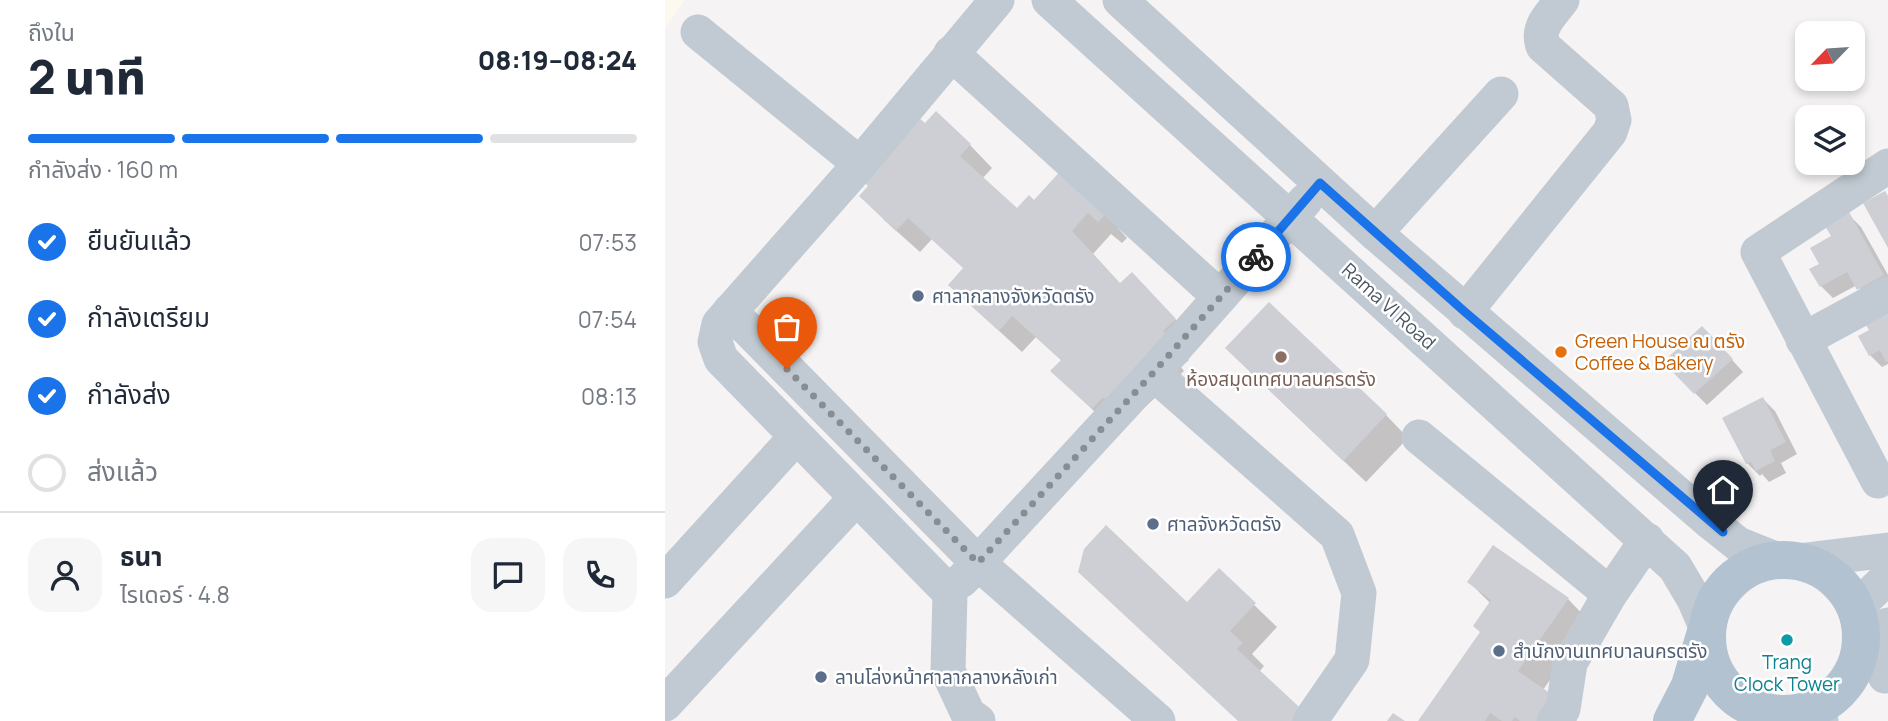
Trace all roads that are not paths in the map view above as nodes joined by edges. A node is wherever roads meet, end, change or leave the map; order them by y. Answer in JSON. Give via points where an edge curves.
{"nodes":[{"id":1,"x":997,"y":0,"type":"edge"},
{"id":2,"x":1049,"y":0,"type":"edge"},
{"id":3,"x":1120,"y":0,"type":"edge"},
{"id":4,"x":1562,"y":0,"type":"edge"},
{"id":5,"x":698,"y":32,"type":"dead end"},
{"id":6,"x":951,"y":53,"type":"junction"},
{"id":7,"x":1501,"y":94,"type":"dead end"},
{"id":8,"x":860,"y":164,"type":"junction"},
{"id":9,"x":1888,"y":166,"type":"edge"},
{"id":10,"x":1320,"y":183,"type":"junction"},
{"id":11,"x":1291,"y":218,"type":"junction"},
{"id":12,"x":1375,"y":233,"type":"junction"},
{"id":13,"x":1888,"y":294,"type":"edge"},
{"id":14,"x":1220,"y":297,"type":"junction"},
{"id":15,"x":730,"y":311,"type":"junction"},
{"id":16,"x":1465,"y":312,"type":"junction"},
{"id":17,"x":1803,"y":340,"type":"junction"},
{"id":18,"x":1153,"y":373,"type":"junction"},
{"id":19,"x":796,"y":436,"type":"junction"},
{"id":20,"x":1419,"y":437,"type":"dead end"},
{"id":21,"x":1878,"y":481,"type":"dead end"},
{"id":22,"x":856,"y":498,"type":"junction"},
{"id":23,"x":1647,"y":540,"type":"junction"},
{"id":24,"x":1888,"y":550,"type":"edge"},
{"id":25,"x":1788,"y":561,"type":"junction"},
{"id":26,"x":978,"y":563,"type":"junction"},
{"id":27,"x":1888,"y":578,"type":"edge"},
{"id":28,"x":665,"y":581,"type":"edge"},
{"id":29,"x":950,"y":593,"type":"junction"},
{"id":30,"x":1610,"y":594,"type":"junction"},
{"id":31,"x":1872,"y":617,"type":"edge"},
{"id":32,"x":1707,"y":629,"type":"junction"},
{"id":33,"x":1877,"y":671,"type":"edge"},
{"id":34,"x":665,"y":704,"type":"edge"},
{"id":35,"x":665,"y":714,"type":"edge"},
{"id":36,"x":1794,"y":718,"type":"edge"},
{"id":37,"x":675,"y":721,"type":"edge"},
{"id":38,"x":978,"y":721,"type":"edge"},
{"id":39,"x":1158,"y":721,"type":"edge"},
{"id":40,"x":1310,"y":721,"type":"edge"},
{"id":41,"x":1555,"y":721,"type":"edge"},
{"id":42,"x":1672,"y":721,"type":"edge"}],
"edges":[{"from":1,"to":6,"type":"street"},
{"from":2,"to":11,"type":"street","name":"Rama VI Road"},
{"from":3,"to":10,"type":"street"},
{"from":4,"to":16,"type":"street","via":[[1542,27],[1543,46],[1611,106],[1614,120],[1610,132]]},
{"from":5,"to":8,"type":"street"},
{"from":6,"to":8,"type":"street"},
{"from":6,"to":14,"type":"street"},
{"from":7,"to":12,"type":"street"},
{"from":8,"to":15,"type":"street"},
{"from":9,"to":17,"type":"street","via":[[1758,252]]},
{"from":10,"to":11,"type":"street"},
{"from":10,"to":12,"type":"street"},
{"from":11,"to":14,"type":"street"},
{"from":11,"to":23,"type":"street","name":"Rama VI Road"},
{"from":12,"to":16,"type":"street"},
{"from":13,"to":17,"type":"street"},
{"from":14,"to":18,"type":"street"},
{"from":15,"to":19,"type":"street","via":[[719,324],[715,342],[720,359]]},
{"from":15,"to":26,"type":"street"},
{"from":16,"to":25,"type":"street","via":[[1738,544]]},
{"from":17,"to":21,"type":"street"},
{"from":18,"to":26,"type":"street"},
{"from":18,"to":40,"type":"street","via":[[1337,535],[1359,593],[1352,660]]},
{"from":19,"to":22,"type":"street"},
{"from":19,"to":28,"type":"street"},
{"from":20,"to":30,"type":"street"},
{"from":22,"to":29,"type":"street"},
{"from":22,"to":34,"type":"street"},
{"from":23,"to":30,"type":"street"},
{"from":23,"to":32,"type":"street","name":"Rama VI Road","via":[[1675,567]]},
{"from":24,"to":25,"type":"street"},
{"from":25,"to":31,"type":"main road","via":[[1822,569]]},
{"from":25,"to":32,"type":"main road","via":[[1773,560],[1748,568],[1728,583],[1714,604]]},
{"from":26,"to":29,"type":"street"},
{"from":26,"to":39,"type":"street"},
{"from":27,"to":31,"type":"street"},
{"from":29,"to":38,"type":"street","via":[[948,671],[968,714]]},
{"from":30,"to":41,"type":"street","via":[[1570,663],[1563,709]]},
{"from":31,"to":33,"type":"main road","via":[[1862,633]]},
{"from":32,"to":36,"type":"main road","via":[[1709,654],[1718,678],[1735,697],[1757,710]]},
{"from":32,"to":42,"type":"main road","via":[[1690,686]]},
{"from":33,"to":36,"type":"main road","via":[[1848,682],[1830,700]]},
{"from":35,"to":37,"type":"street"}]}
